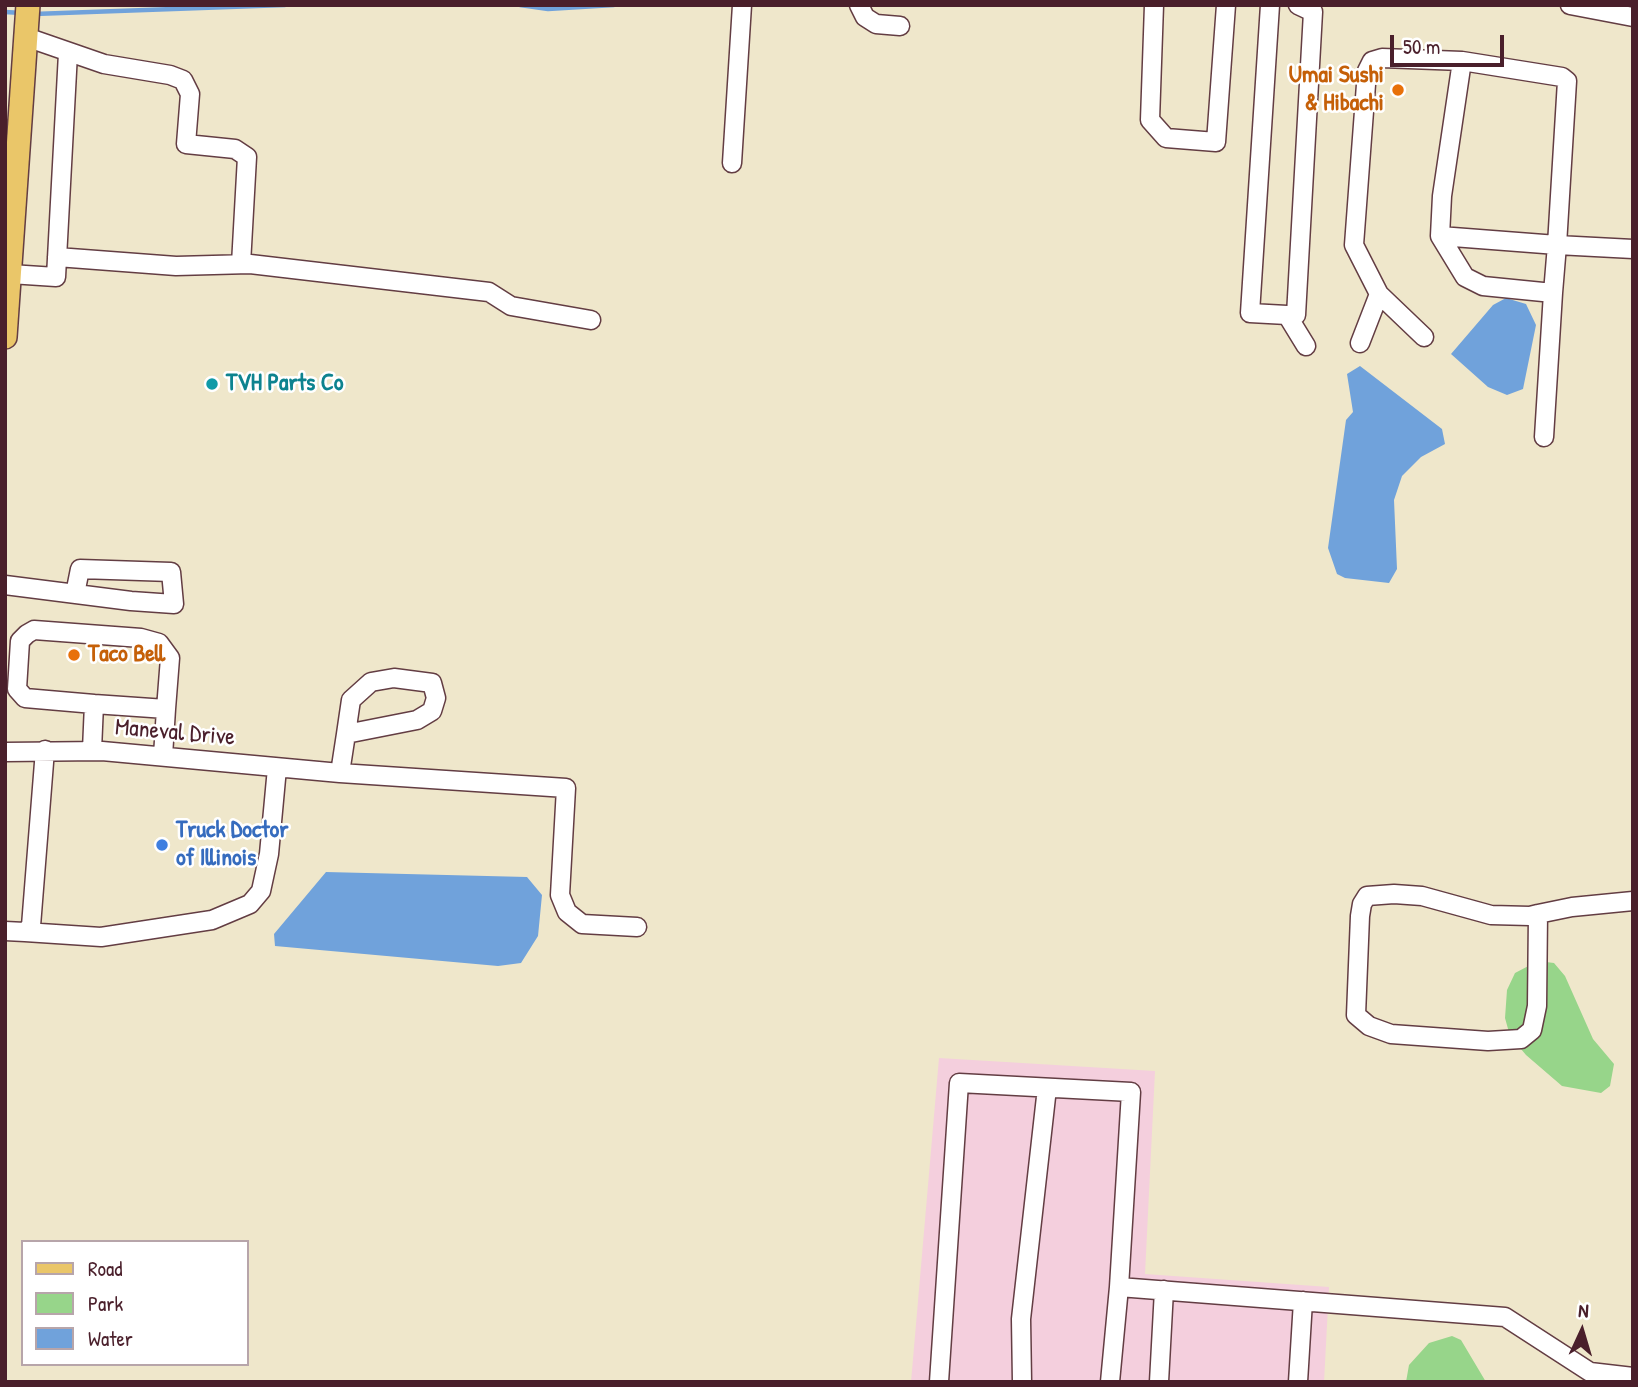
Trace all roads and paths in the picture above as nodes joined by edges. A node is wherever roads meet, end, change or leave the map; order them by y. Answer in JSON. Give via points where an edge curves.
{"nodes":[{"id":1,"x":28,"y":5,"type":"edge"},
{"id":2,"x":742,"y":5,"type":"edge"},
{"id":3,"x":859,"y":5,"type":"edge"},
{"id":4,"x":1154,"y":5,"type":"edge"},
{"id":5,"x":1226,"y":5,"type":"edge"},
{"id":6,"x":1270,"y":5,"type":"edge"},
{"id":7,"x":1298,"y":5,"type":"edge"},
{"id":8,"x":1570,"y":5,"type":"edge"},
{"id":9,"x":1633,"y":18,"type":"edge"},
{"id":10,"x":900,"y":26,"type":"dead end"},
{"id":11,"x":26,"y":37,"type":"junction"},
{"id":12,"x":68,"y":53,"type":"junction"},
{"id":13,"x":1462,"y":61,"type":"junction"},
{"id":14,"x":732,"y":163,"type":"dead end"},
{"id":15,"x":1440,"y":236,"type":"junction"},
{"id":16,"x":1557,"y":245,"type":"junction"},
{"id":17,"x":1633,"y":250,"type":"edge"},
{"id":18,"x":57,"y":257,"type":"junction"},
{"id":19,"x":241,"y":264,"type":"junction"},
{"id":20,"x":10,"y":274,"type":"junction"},
{"id":21,"x":1553,"y":293,"type":"junction"},
{"id":22,"x":1379,"y":294,"type":"junction"},
{"id":23,"x":1287,"y":315,"type":"junction"},
{"id":24,"x":591,"y":320,"type":"dead end"},
{"id":25,"x":5,"y":337,"type":"edge"},
{"id":26,"x":1424,"y":337,"type":"dead end"},
{"id":27,"x":1360,"y":343,"type":"dead end"},
{"id":28,"x":1306,"y":346,"type":"dead end"},
{"id":29,"x":1544,"y":437,"type":"dead end"},
{"id":30,"x":5,"y":585,"type":"edge"},
{"id":31,"x":75,"y":594,"type":"junction"},
{"id":32,"x":94,"y":704,"type":"junction"},
{"id":33,"x":166,"y":709,"type":"junction"},
{"id":34,"x":346,"y":734,"type":"junction"},
{"id":35,"x":45,"y":750,"type":"junction"},
{"id":36,"x":92,"y":750,"type":"junction"},
{"id":37,"x":5,"y":752,"type":"edge"},
{"id":38,"x":163,"y":757,"type":"junction"},
{"id":39,"x":277,"y":768,"type":"junction"},
{"id":40,"x":340,"y":773,"type":"junction"},
{"id":41,"x":1633,"y":901,"type":"edge"},
{"id":42,"x":1538,"y":914,"type":"junction"},
{"id":43,"x":637,"y":927,"type":"dead end"},
{"id":44,"x":5,"y":931,"type":"edge"},
{"id":45,"x":25,"y":932,"type":"junction"},
{"id":46,"x":1047,"y":1088,"type":"junction"},
{"id":47,"x":1119,"y":1287,"type":"junction"},
{"id":48,"x":1164,"y":1290,"type":"junction"},
{"id":49,"x":1303,"y":1301,"type":"junction"},
{"id":50,"x":1633,"y":1377,"type":"edge"},
{"id":51,"x":939,"y":1382,"type":"edge"},
{"id":52,"x":1022,"y":1382,"type":"edge"},
{"id":53,"x":1110,"y":1382,"type":"edge"},
{"id":54,"x":1159,"y":1382,"type":"edge"},
{"id":55,"x":1298,"y":1382,"type":"edge"}],
"edges":[{"from":1,"to":11,"type":"main road"},
{"from":2,"to":14,"type":"street"},
{"from":3,"to":10,"type":"street","via":[[865,17],[876,24]]},
{"from":4,"to":5,"type":"street","via":[[1150,120],[1166,138],[1216,142]]},
{"from":6,"to":23,"type":"street","via":[[1251,313]]},
{"from":7,"to":23,"type":"street","via":[[1313,12],[1296,315]]},
{"from":8,"to":9,"type":"street"},
{"from":11,"to":12,"type":"street"},
{"from":11,"to":20,"type":"main road"},
{"from":12,"to":18,"type":"street"},
{"from":12,"to":19,"type":"street","via":[[183,80],[190,94],[186,144],[235,149],[247,158]]},
{"from":13,"to":15,"type":"street"},
{"from":13,"to":16,"type":"street","via":[[1567,81]]},
{"from":13,"to":22,"type":"street","via":[[1382,58],[1372,61],[1367,71],[1354,245]]},
{"from":15,"to":16,"type":"street"},
{"from":15,"to":21,"type":"street","via":[[1465,277],[1483,286]]},
{"from":16,"to":17,"type":"street"},
{"from":16,"to":21,"type":"street"},
{"from":18,"to":19,"type":"street","via":[[176,266]]},
{"from":18,"to":20,"type":"street","via":[[56,276]]},
{"from":19,"to":24,"type":"street","via":[[489,292],[511,306]]},
{"from":20,"to":25,"type":"main road"},
{"from":21,"to":29,"type":"street"},
{"from":22,"to":26,"type":"street"},
{"from":22,"to":27,"type":"street"},
{"from":23,"to":28,"type":"street"},
{"from":30,"to":31,"type":"street"},
{"from":31,"to":31,"type":"street","via":[[131,601],[174,604],[171,572],[80,569]]},
{"from":32,"to":33,"type":"street"},
{"from":32,"to":33,"type":"street","via":[[25,698],[16,679],[20,641],[34,630],[159,643],[170,658]]},
{"from":32,"to":36,"type":"street"},
{"from":33,"to":38,"type":"street"},
{"from":34,"to":34,"type":"street","via":[[351,699],[371,682],[394,678],[432,683],[436,698],[432,711],[424,716]]},
{"from":34,"to":40,"type":"street"},
{"from":35,"to":36,"type":"street","name":"Maneval Drive"},
{"from":35,"to":37,"type":"street","name":"Maneval Drive"},
{"from":35,"to":45,"type":"street","via":[[31,926]]},
{"from":36,"to":38,"type":"street","name":"Maneval Drive"},
{"from":38,"to":39,"type":"street","name":"Maneval Drive"},
{"from":39,"to":40,"type":"street","name":"Maneval Drive"},
{"from":39,"to":45,"type":"street","via":[[269,853],[261,891],[250,904],[212,920],[101,937]]},
{"from":40,"to":43,"type":"street","name":"Maneval Drive","via":[[566,788],[560,895],[567,912],[582,924]]},
{"from":41,"to":42,"type":"street"},
{"from":42,"to":42,"type":"street","via":[[1491,915],[1422,897],[1367,896],[1360,916],[1356,1015],[1368,1026],[1391,1034],[1488,1041],[1527,1035],[1537,1006]]},
{"from":44,"to":45,"type":"street"},
{"from":46,"to":47,"type":"street","via":[[1131,1092]]},
{"from":46,"to":51,"type":"street","via":[[959,1083]]},
{"from":46,"to":52,"type":"street","via":[[1021,1319]]},
{"from":47,"to":48,"type":"street"},
{"from":47,"to":53,"type":"street"},
{"from":48,"to":49,"type":"street"},
{"from":48,"to":54,"type":"street"},
{"from":49,"to":50,"type":"street","via":[[1505,1317],[1590,1372]]},
{"from":49,"to":55,"type":"street"}]}
